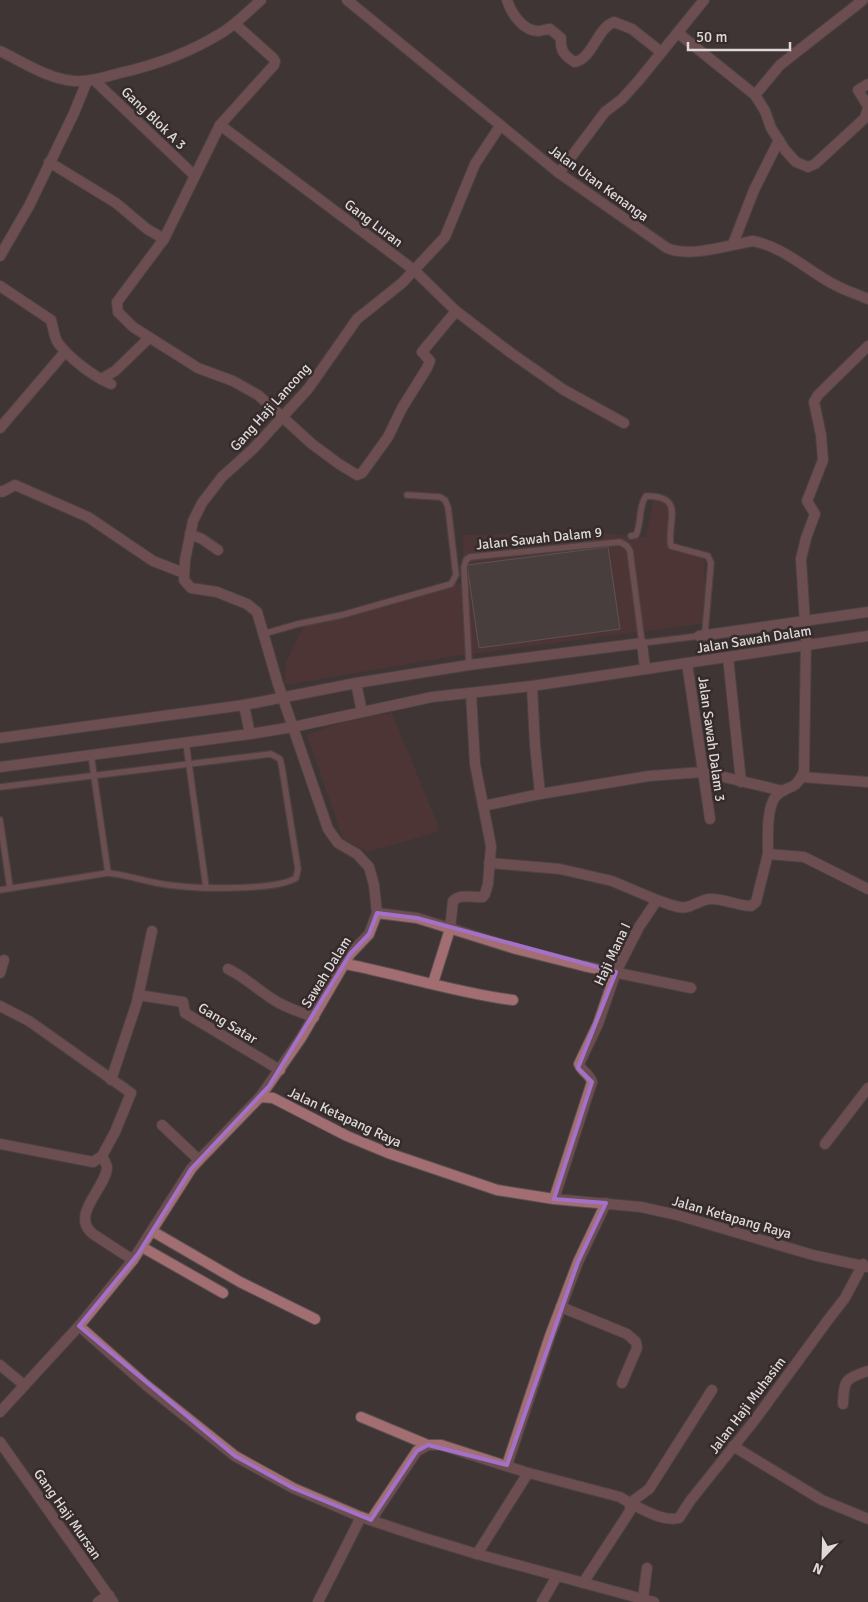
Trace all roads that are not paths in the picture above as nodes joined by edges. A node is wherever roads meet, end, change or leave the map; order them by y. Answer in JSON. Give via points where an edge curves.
{"nodes":[{"id":1,"x":261,"y":0,"type":"edge"},
{"id":2,"x":347,"y":0,"type":"edge"},
{"id":3,"x":507,"y":0,"type":"edge"},
{"id":4,"x":704,"y":0,"type":"edge"},
{"id":5,"x":862,"y":0,"type":"edge"},
{"id":6,"x":235,"y":24,"type":"junction"},
{"id":7,"x":678,"y":32,"type":"junction"},
{"id":8,"x":0,"y":51,"type":"edge"},
{"id":9,"x":661,"y":52,"type":"junction"},
{"id":10,"x":91,"y":80,"type":"junction"},
{"id":11,"x":868,"y":84,"type":"edge"},
{"id":12,"x":755,"y":94,"type":"junction"},
{"id":13,"x":868,"y":107,"type":"edge"},
{"id":14,"x":220,"y":125,"type":"junction"},
{"id":15,"x":500,"y":126,"type":"junction"},
{"id":16,"x":779,"y":140,"type":"junction"},
{"id":17,"x":49,"y":162,"type":"junction"},
{"id":18,"x":558,"y":173,"type":"junction"},
{"id":19,"x":195,"y":176,"type":"junction"},
{"id":20,"x":164,"y":239,"type":"junction"},
{"id":21,"x":733,"y":244,"type":"junction"},
{"id":22,"x":0,"y":256,"type":"edge"},
{"id":23,"x":414,"y":270,"type":"junction"},
{"id":24,"x":0,"y":286,"type":"edge"},
{"id":25,"x":868,"y":299,"type":"edge"},
{"id":26,"x":456,"y":311,"type":"junction"},
{"id":27,"x":150,"y":338,"type":"junction"},
{"id":28,"x":868,"y":346,"type":"edge"},
{"id":29,"x":65,"y":352,"type":"junction"},
{"id":30,"x":101,"y":379,"type":"junction"},
{"id":31,"x":111,"y":384,"type":"dead end"},
{"id":32,"x":282,"y":416,"type":"junction"},
{"id":33,"x":624,"y":423,"type":"dead end"},
{"id":34,"x":0,"y":428,"type":"edge"},
{"id":35,"x":0,"y":491,"type":"edge"},
{"id":36,"x":407,"y":496,"type":"dead end"},
{"id":37,"x":190,"y":534,"type":"junction"},
{"id":38,"x":631,"y":536,"type":"dead end"},
{"id":39,"x":218,"y":550,"type":"dead end"},
{"id":40,"x":184,"y":573,"type":"junction"},
{"id":41,"x":868,"y":612,"type":"edge"},
{"id":42,"x":805,"y":624,"type":"junction"},
{"id":43,"x":264,"y":634,"type":"junction"},
{"id":44,"x":700,"y":636,"type":"junction"},
{"id":45,"x":868,"y":636,"type":"edge"},
{"id":46,"x":806,"y":642,"type":"junction"},
{"id":47,"x":642,"y":644,"type":"junction"},
{"id":48,"x":728,"y":657,"type":"junction"},
{"id":49,"x":687,"y":663,"type":"junction"},
{"id":50,"x":469,"y":665,"type":"junction"},
{"id":51,"x":645,"y":666,"type":"junction"},
{"id":52,"x":356,"y":683,"type":"junction"},
{"id":53,"x":532,"y":686,"type":"junction"},
{"id":54,"x":471,"y":693,"type":"junction"},
{"id":55,"x":284,"y":701,"type":"junction"},
{"id":56,"x":244,"y":708,"type":"junction"},
{"id":57,"x":362,"y":712,"type":"junction"},
{"id":58,"x":292,"y":724,"type":"junction"},
{"id":59,"x":249,"y":732,"type":"junction"},
{"id":60,"x":0,"y":738,"type":"edge"},
{"id":61,"x":186,"y":743,"type":"junction"},
{"id":62,"x":91,"y":755,"type":"junction"},
{"id":63,"x":189,"y":764,"type":"junction"},
{"id":64,"x":0,"y":767,"type":"edge"},
{"id":65,"x":703,"y":772,"type":"junction"},
{"id":66,"x":94,"y":776,"type":"junction"},
{"id":67,"x":802,"y":776,"type":"junction"},
{"id":68,"x":741,"y":782,"type":"junction"},
{"id":69,"x":868,"y":782,"type":"edge"},
{"id":70,"x":0,"y":787,"type":"edge"},
{"id":71,"x":783,"y":791,"type":"junction"},
{"id":72,"x":540,"y":794,"type":"junction"},
{"id":73,"x":483,"y":806,"type":"junction"},
{"id":74,"x":710,"y":819,"type":"dead end"},
{"id":75,"x":0,"y":820,"type":"edge"},
{"id":76,"x":768,"y":854,"type":"junction"},
{"id":77,"x":490,"y":863,"type":"junction"},
{"id":78,"x":108,"y":873,"type":"junction"},
{"id":79,"x":10,"y":888,"type":"junction"},
{"id":80,"x":206,"y":888,"type":"junction"},
{"id":81,"x":868,"y":889,"type":"edge"},
{"id":82,"x":0,"y":890,"type":"edge"},
{"id":83,"x":657,"y":900,"type":"junction"},
{"id":84,"x":377,"y":913,"type":"junction"},
{"id":85,"x":450,"y":929,"type":"junction"},
{"id":86,"x":152,"y":931,"type":"dead end"},
{"id":87,"x":4,"y":960,"type":"dead end"},
{"id":88,"x":346,"y":964,"type":"junction"},
{"id":89,"x":228,"y":970,"type":"dead end"},
{"id":90,"x":0,"y":972,"type":"edge"},
{"id":91,"x":616,"y":972,"type":"junction"},
{"id":92,"x":433,"y":983,"type":"junction"},
{"id":93,"x":691,"y":988,"type":"dead end"},
{"id":94,"x":138,"y":995,"type":"junction"},
{"id":95,"x":513,"y":1000,"type":"dead end"},
{"id":96,"x":0,"y":1006,"type":"edge"},
{"id":97,"x":314,"y":1017,"type":"junction"},
{"id":98,"x":280,"y":1070,"type":"junction"},
{"id":99,"x":111,"y":1080,"type":"junction"},
{"id":100,"x":868,"y":1088,"type":"edge"},
{"id":101,"x":260,"y":1097,"type":"junction"},
{"id":102,"x":162,"y":1125,"type":"dead end"},
{"id":103,"x":0,"y":1144,"type":"edge"},
{"id":104,"x":825,"y":1144,"type":"dead end"},
{"id":105,"x":102,"y":1156,"type":"junction"},
{"id":106,"x":199,"y":1160,"type":"junction"},
{"id":107,"x":554,"y":1199,"type":"junction"},
{"id":108,"x":606,"y":1203,"type":"junction"},
{"id":109,"x":152,"y":1231,"type":"junction"},
{"id":110,"x":142,"y":1247,"type":"junction"},
{"id":111,"x":133,"y":1260,"type":"junction"},
{"id":112,"x":866,"y":1265,"type":"edge"},
{"id":113,"x":223,"y":1293,"type":"dead end"},
{"id":114,"x":561,"y":1307,"type":"junction"},
{"id":115,"x":315,"y":1320,"type":"dead end"},
{"id":116,"x":79,"y":1326,"type":"junction"},
{"id":117,"x":0,"y":1365,"type":"edge"},
{"id":118,"x":868,"y":1371,"type":"edge"},
{"id":119,"x":622,"y":1383,"type":"dead end"},
{"id":120,"x":24,"y":1385,"type":"junction"},
{"id":121,"x":712,"y":1390,"type":"dead end"},
{"id":122,"x":843,"y":1404,"type":"dead end"},
{"id":123,"x":0,"y":1412,"type":"edge"},
{"id":124,"x":361,"y":1417,"type":"dead end"},
{"id":125,"x":0,"y":1442,"type":"edge"},
{"id":126,"x":428,"y":1445,"type":"junction"},
{"id":127,"x":733,"y":1446,"type":"junction"},
{"id":128,"x":507,"y":1466,"type":"junction"},
{"id":129,"x":528,"y":1473,"type":"junction"},
{"id":130,"x":630,"y":1504,"type":"junction"},
{"id":131,"x":366,"y":1518,"type":"junction"},
{"id":132,"x":868,"y":1520,"type":"edge"},
{"id":133,"x":477,"y":1554,"type":"junction"},
{"id":134,"x":648,"y":1568,"type":"dead end"},
{"id":135,"x":557,"y":1576,"type":"junction"},
{"id":136,"x":583,"y":1583,"type":"junction"},
{"id":137,"x":111,"y":1598,"type":"edge"},
{"id":138,"x":649,"y":1601,"type":"edge"},
{"id":139,"x":98,"y":1602,"type":"edge"},
{"id":140,"x":318,"y":1602,"type":"edge"},
{"id":141,"x":542,"y":1602,"type":"edge"}],
"edges":[{"from":1,"to":6,"type":"street"},
{"from":2,"to":15,"type":"street","name":"Jalan Utan Kenanga"},
{"from":3,"to":9,"type":"street","via":[[526,28],[537,31],[550,29],[561,38],[561,48],[575,62],[614,22],[632,29]]},
{"from":4,"to":7,"type":"street"},
{"from":5,"to":12,"type":"street","via":[[780,65]]},
{"from":6,"to":10,"type":"street","via":[[180,55]]},
{"from":6,"to":14,"type":"street","via":[[275,61]]},
{"from":7,"to":9,"type":"street"},
{"from":7,"to":12,"type":"street"},
{"from":8,"to":10,"type":"street","via":[[57,78]]},
{"from":9,"to":18,"type":"street","via":[[622,99],[605,112]]},
{"from":10,"to":17,"type":"street"},
{"from":10,"to":19,"type":"street","name":"Gang Blok A 3"},
{"from":11,"to":13,"type":"street","via":[[858,90]]},
{"from":12,"to":16,"type":"street"},
{"from":13,"to":16,"type":"street","via":[[865,118],[808,167],[796,162]]},
{"from":14,"to":19,"type":"street"},
{"from":14,"to":23,"type":"street","name":"Gang Luran"},
{"from":15,"to":18,"type":"street","name":"Jalan Utan Kenanga"},
{"from":15,"to":23,"type":"street","name":"Gang Haji Lancong","via":[[475,164],[444,237]]},
{"from":16,"to":21,"type":"street","via":[[754,190]]},
{"from":17,"to":20,"type":"street","via":[[116,203]]},
{"from":17,"to":22,"type":"street","via":[[29,206]]},
{"from":18,"to":21,"type":"street","name":"Jalan Utan Kenanga","via":[[674,251],[692,252]]},
{"from":19,"to":20,"type":"street"},
{"from":20,"to":27,"type":"street","via":[[117,302],[118,312]]},
{"from":21,"to":25,"type":"street","name":"Jalan Utan Kenanga","via":[[753,241],[768,245],[836,285]]},
{"from":23,"to":26,"type":"street","name":"Gang Luran"},
{"from":23,"to":32,"type":"street","name":"Gang Haji Lancong","via":[[357,319],[308,389]]},
{"from":24,"to":29,"type":"street","via":[[51,320],[57,342]]},
{"from":26,"to":32,"type":"street","via":[[422,352],[430,361],[427,368],[388,437],[362,473],[357,475],[339,464]]},
{"from":26,"to":33,"type":"street","name":"Gang Luran","via":[[564,390]]},
{"from":27,"to":30,"type":"street","via":[[115,371]]},
{"from":27,"to":32,"type":"street","via":[[198,368],[233,381],[258,395]]},
{"from":28,"to":42,"type":"street","via":[[814,402],[823,460],[807,501],[815,516],[801,559]]},
{"from":29,"to":30,"type":"street"},
{"from":29,"to":34,"type":"street"},
{"from":30,"to":31,"type":"street"},
{"from":32,"to":37,"type":"street","name":"Gang Haji Lancong","via":[[222,477],[202,503]]},
{"from":35,"to":40,"type":"street","via":[[15,485],[88,517],[154,561]]},
{"from":36,"to":43,"type":"lane","via":[[445,500],[456,575],[451,584],[342,616]]},
{"from":37,"to":39,"type":"street"},
{"from":37,"to":40,"type":"street","name":"Gang Haji Lancong"},
{"from":38,"to":44,"type":"lane","via":[[638,530],[642,501],[646,496],[653,496],[666,501],[673,510],[671,546],[708,556],[711,563],[706,624]]},
{"from":40,"to":43,"type":"street","via":[[184,580],[191,588],[217,592],[253,608]]},
{"from":41,"to":42,"type":"street"},
{"from":42,"to":44,"type":"street"},
{"from":42,"to":46,"type":"street"},
{"from":43,"to":55,"type":"street"},
{"from":44,"to":47,"type":"lane"},
{"from":45,"to":46,"type":"street","name":"Jalan Sawah Dalam"},
{"from":46,"to":48,"type":"street","name":"Jalan Sawah Dalam"},
{"from":46,"to":67,"type":"street"},
{"from":47,"to":50,"type":"street"},
{"from":47,"to":50,"type":"lane","name":"Jalan Sawah Dalam 9","via":[[630,551],[620,542],[470,557],[464,567]]},
{"from":47,"to":51,"type":"street"},
{"from":48,"to":49,"type":"street","name":"Jalan Sawah Dalam"},
{"from":48,"to":68,"type":"street"},
{"from":49,"to":51,"type":"street","name":"Jalan Sawah Dalam"},
{"from":49,"to":65,"type":"street","name":"Jalan Sawah Dalam 3"},
{"from":50,"to":52,"type":"street"},
{"from":51,"to":53,"type":"street","name":"Jalan Sawah Dalam"},
{"from":52,"to":55,"type":"street"},
{"from":52,"to":57,"type":"street"},
{"from":53,"to":54,"type":"street","name":"Jalan Sawah Dalam"},
{"from":53,"to":72,"type":"street"},
{"from":54,"to":57,"type":"street","name":"Jalan Sawah Dalam","via":[[422,699]]},
{"from":54,"to":73,"type":"street","via":[[474,764]]},
{"from":55,"to":56,"type":"street"},
{"from":55,"to":58,"type":"street","name":"Sawah Dalam"},
{"from":56,"to":59,"type":"street"},
{"from":56,"to":60,"type":"street"},
{"from":57,"to":58,"type":"street","name":"Jalan Sawah Dalam"},
{"from":58,"to":59,"type":"street","name":"Jalan Sawah Dalam"},
{"from":58,"to":84,"type":"street","name":"Sawah Dalam","via":[[328,829],[338,843],[357,854],[369,867]]},
{"from":59,"to":61,"type":"street","name":"Jalan Sawah Dalam"},
{"from":61,"to":62,"type":"street","name":"Jalan Sawah Dalam"},
{"from":61,"to":63,"type":"lane"},
{"from":62,"to":64,"type":"street","name":"Jalan Sawah Dalam"},
{"from":62,"to":66,"type":"lane"},
{"from":63,"to":66,"type":"lane"},
{"from":63,"to":80,"type":"lane"},
{"from":63,"to":80,"type":"lane","via":[[271,754],[280,759],[298,869],[296,878],[288,883],[268,887]]},
{"from":65,"to":68,"type":"street"},
{"from":65,"to":72,"type":"street","via":[[649,776]]},
{"from":65,"to":74,"type":"street","name":"Jalan Sawah Dalam 3"},
{"from":66,"to":70,"type":"lane"},
{"from":66,"to":78,"type":"lane"},
{"from":67,"to":69,"type":"street"},
{"from":67,"to":71,"type":"street","via":[[799,783]]},
{"from":68,"to":71,"type":"street"},
{"from":71,"to":76,"type":"street","via":[[770,807]]},
{"from":72,"to":73,"type":"street"},
{"from":73,"to":77,"type":"street","via":[[491,846]]},
{"from":75,"to":79,"type":"lane"},
{"from":76,"to":81,"type":"street","via":[[804,857]]},
{"from":76,"to":83,"type":"street","via":[[756,902],[751,906],[708,899],[685,908]]},
{"from":77,"to":83,"type":"street","via":[[568,871],[612,881]]},
{"from":77,"to":85,"type":"street","via":[[486,894],[479,898],[456,898]]},
{"from":78,"to":79,"type":"lane"},
{"from":78,"to":80,"type":"lane","via":[[169,886]]},
{"from":79,"to":82,"type":"lane"},
{"from":83,"to":91,"type":"street","name":"Haji Mana I"},
{"from":84,"to":85,"type":"street","via":[[417,918]]},
{"from":84,"to":88,"type":"street","name":"Sawah Dalam","via":[[369,934],[354,949]]},
{"from":85,"to":91,"type":"street","via":[[516,949]]},
{"from":85,"to":92,"type":"street"},
{"from":86,"to":94,"type":"street"},
{"from":87,"to":90,"type":"street"},
{"from":88,"to":92,"type":"street"},
{"from":88,"to":97,"type":"street","name":"Sawah Dalam"},
{"from":89,"to":97,"type":"street","via":[[280,1004]]},
{"from":91,"to":93,"type":"street"},
{"from":91,"to":107,"type":"street","name":"Haji Mana I","via":[[580,1064],[592,1082]]},
{"from":92,"to":95,"type":"street","via":[[480,996]]},
{"from":94,"to":98,"type":"street","name":"Gang Satar","via":[[183,1002],[185,1013]]},
{"from":94,"to":99,"type":"street"},
{"from":96,"to":99,"type":"street","via":[[29,1021]]},
{"from":97,"to":98,"type":"street","name":"Sawah Dalam"},
{"from":98,"to":101,"type":"street","name":"Sawah Dalam"},
{"from":99,"to":105,"type":"street","via":[[131,1093]]},
{"from":100,"to":104,"type":"street"},
{"from":101,"to":106,"type":"street"},
{"from":101,"to":107,"type":"street","name":"Jalan Ketapang Raya","via":[[272,1098],[347,1136],[447,1174],[497,1190]]},
{"from":102,"to":106,"type":"street"},
{"from":103,"to":105,"type":"street","via":[[93,1162]]},
{"from":105,"to":111,"type":"street","via":[[107,1165],[106,1172],[89,1205],[86,1224],[88,1230]]},
{"from":106,"to":109,"type":"street"},
{"from":107,"to":108,"type":"street","name":"Jalan Ketapang Raya"},
{"from":108,"to":112,"type":"street","name":"Jalan Ketapang Raya","via":[[659,1211],[813,1255]]},
{"from":108,"to":114,"type":"street"},
{"from":109,"to":110,"type":"street"},
{"from":109,"to":115,"type":"street","via":[[240,1282]]},
{"from":110,"to":111,"type":"street"},
{"from":110,"to":113,"type":"street"},
{"from":111,"to":116,"type":"street"},
{"from":112,"to":127,"type":"street","name":"Jalan Haji Muhasim","via":[[837,1310]]},
{"from":114,"to":119,"type":"street","via":[[627,1334],[636,1342],[637,1348]]},
{"from":114,"to":128,"type":"street"},
{"from":116,"to":120,"type":"street"},
{"from":116,"to":131,"type":"street","via":[[235,1456],[293,1488]]},
{"from":117,"to":120,"type":"street"},
{"from":118,"to":122,"type":"street","via":[[844,1384]]},
{"from":120,"to":123,"type":"street"},
{"from":121,"to":130,"type":"street","via":[[649,1489]]},
{"from":124,"to":126,"type":"street"},
{"from":125,"to":137,"type":"street","name":"Gang Haji Mursan"},
{"from":126,"to":128,"type":"street","via":[[442,1445]]},
{"from":126,"to":131,"type":"street","via":[[417,1451]]},
{"from":127,"to":130,"type":"street","name":"Jalan Haji Muhasim","via":[[679,1518],[662,1518]]},
{"from":127,"to":132,"type":"street","via":[[822,1500]]},
{"from":128,"to":129,"type":"street"},
{"from":129,"to":130,"type":"street","via":[[620,1497]]},
{"from":129,"to":133,"type":"street"},
{"from":130,"to":136,"type":"street","via":[[630,1511]]},
{"from":131,"to":133,"type":"street"},
{"from":131,"to":140,"type":"street"},
{"from":133,"to":135,"type":"street"},
{"from":134,"to":138,"type":"street"},
{"from":135,"to":136,"type":"street"},
{"from":135,"to":141,"type":"street"},
{"from":136,"to":138,"type":"street"},
{"from":137,"to":139,"type":"street"}]}
